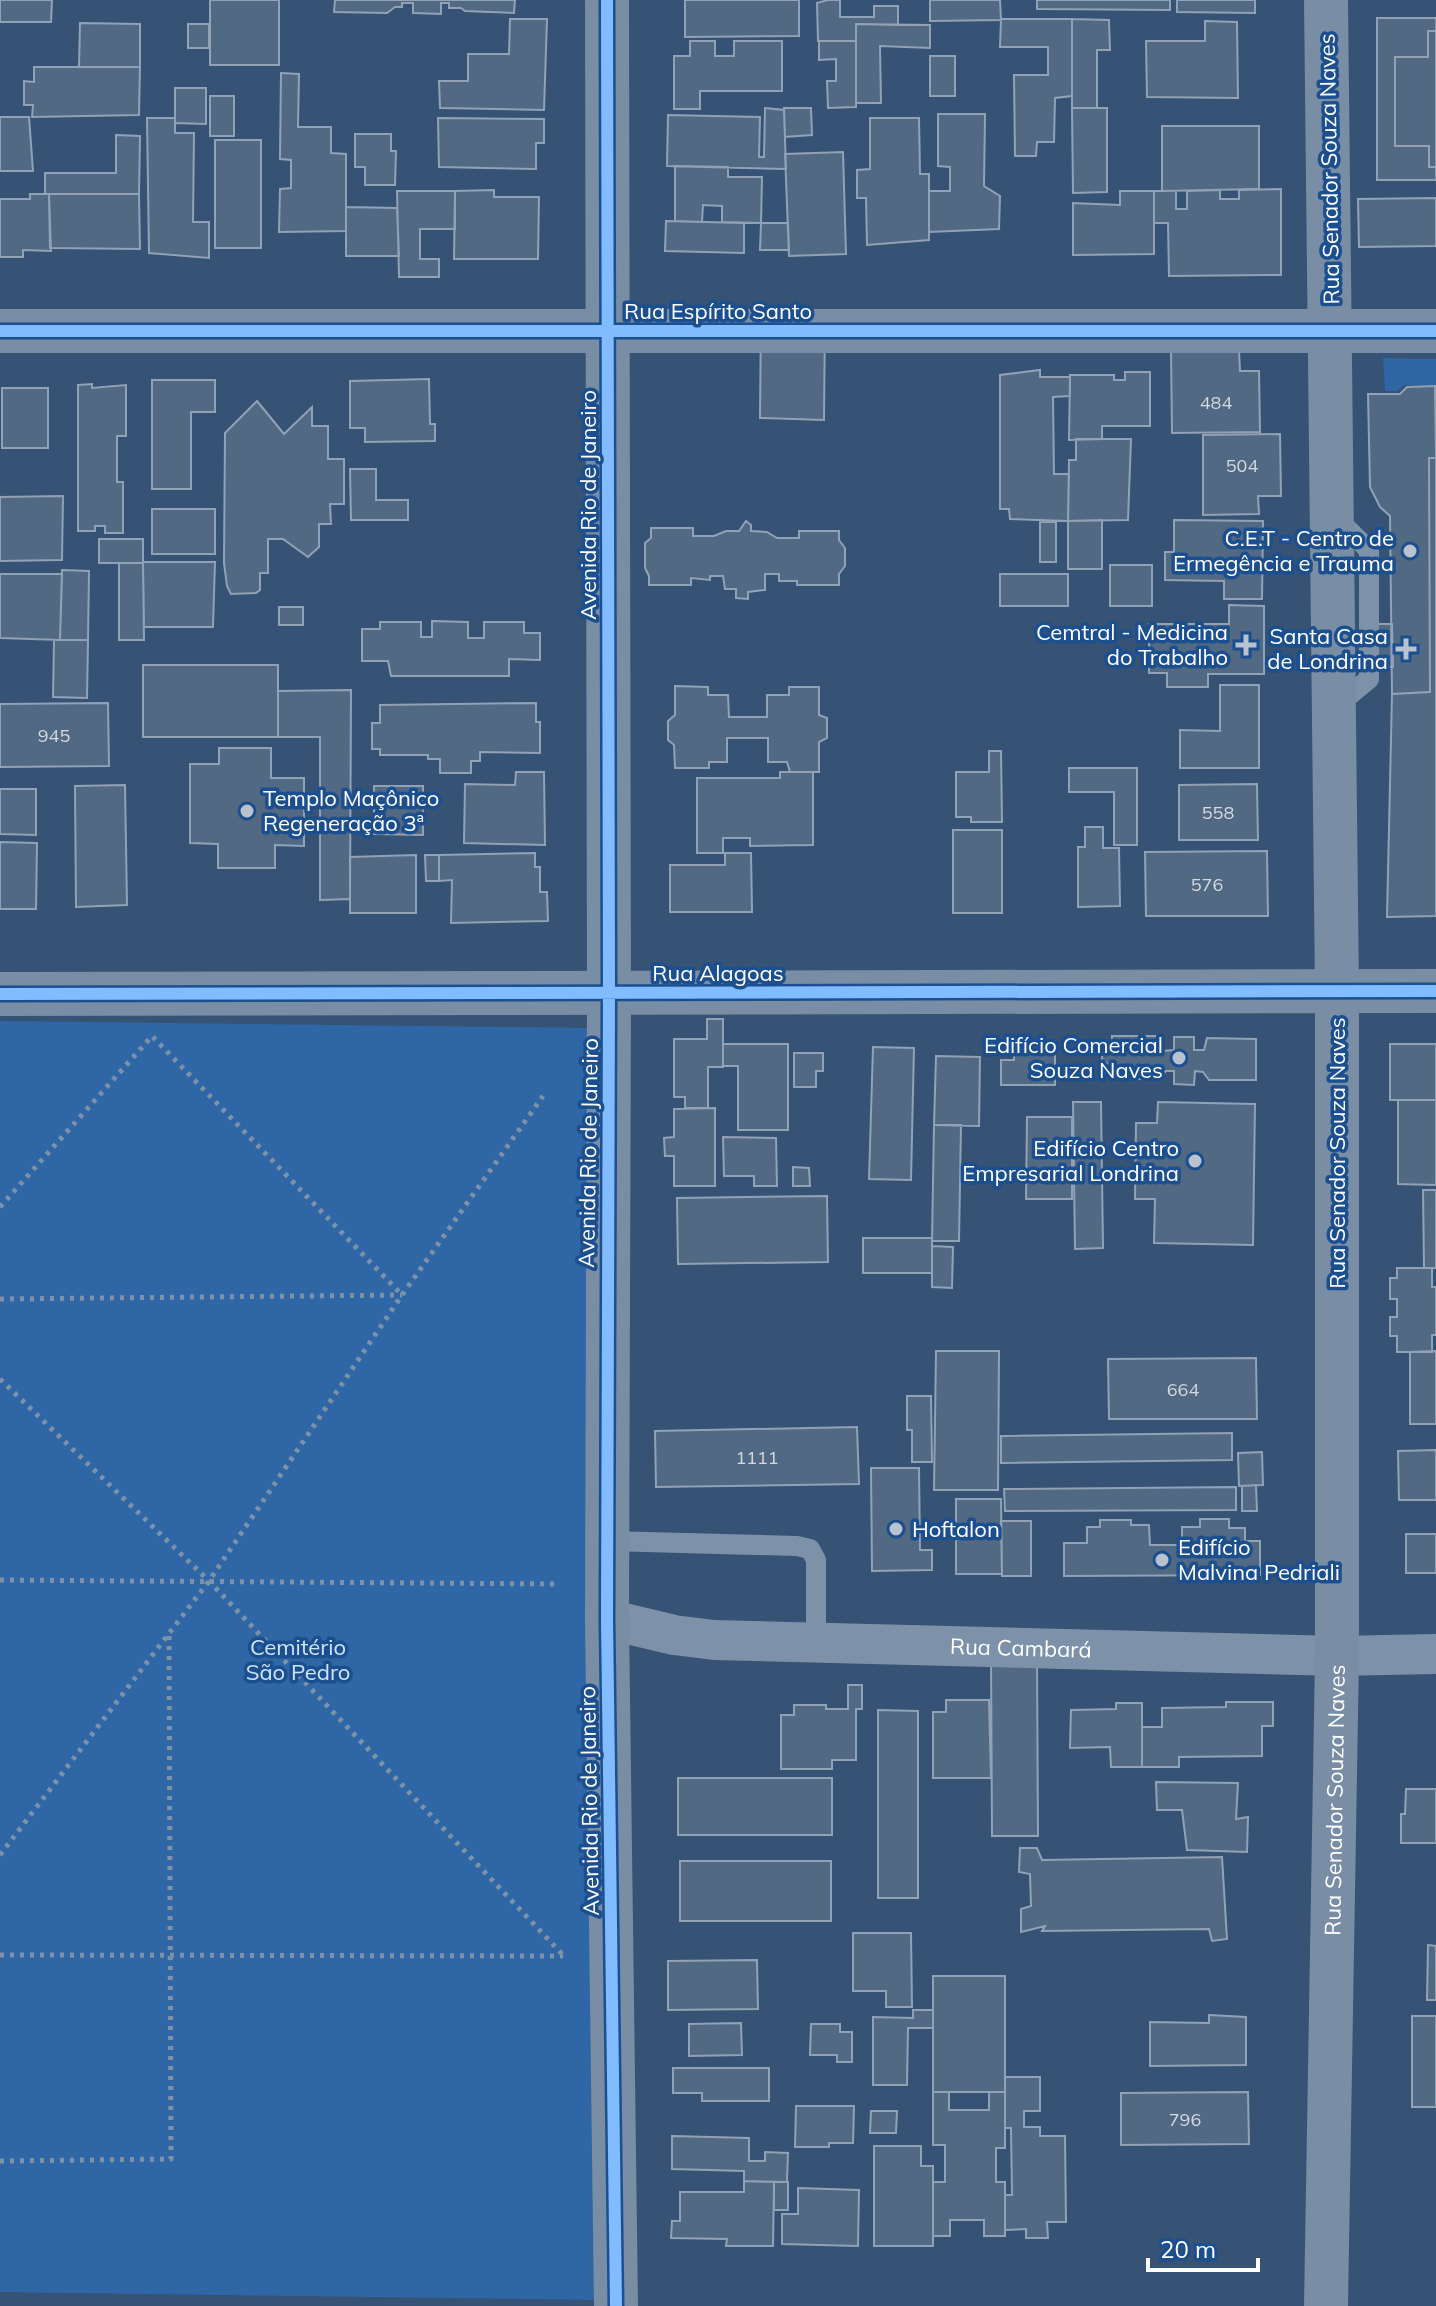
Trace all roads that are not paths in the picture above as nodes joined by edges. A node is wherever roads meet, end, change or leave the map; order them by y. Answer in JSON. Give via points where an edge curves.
{"nodes":[{"id":1,"x":607,"y":0,"type":"edge"},
{"id":2,"x":1326,"y":0,"type":"edge"},
{"id":3,"x":0,"y":331,"type":"edge"},
{"id":4,"x":608,"y":331,"type":"junction"},
{"id":5,"x":1331,"y":331,"type":"junction"},
{"id":6,"x":1436,"y":331,"type":"edge"},
{"id":7,"x":1337,"y":991,"type":"junction"},
{"id":8,"x":1436,"y":991,"type":"edge"},
{"id":9,"x":609,"y":993,"type":"junction"},
{"id":10,"x":0,"y":994,"type":"edge"},
{"id":11,"x":608,"y":1541,"type":"junction"},
{"id":12,"x":607,"y":1619,"type":"junction"},
{"id":13,"x":816,"y":1643,"type":"junction"},
{"id":14,"x":1436,"y":1654,"type":"edge"},
{"id":15,"x":1337,"y":1656,"type":"junction"},
{"id":16,"x":616,"y":2306,"type":"edge"},
{"id":17,"x":1326,"y":2306,"type":"edge"}],
"edges":[{"from":1,"to":4,"type":"street","name":"Avenida Rio de Janeiro"},
{"from":2,"to":5,"type":"street","name":"Rua Senador Souza Naves"},
{"from":3,"to":4,"type":"street","name":"Rua Espírito Santo"},
{"from":4,"to":5,"type":"street","name":"Rua Espírito Santo"},
{"from":4,"to":9,"type":"street","name":"Avenida Rio de Janeiro"},
{"from":5,"to":6,"type":"street","name":"Rua Espírito Santo"},
{"from":5,"to":7,"type":"street","name":"Rua Senador Souza Naves"},
{"from":7,"to":8,"type":"street","name":"Rua Alagoas"},
{"from":7,"to":9,"type":"street","name":"Rua Alagoas"},
{"from":7,"to":15,"type":"street","name":"Rua Senador Souza Naves"},
{"from":9,"to":10,"type":"street","name":"Rua Alagoas"},
{"from":9,"to":11,"type":"street","name":"Avenida Rio de Janeiro"},
{"from":11,"to":12,"type":"street","name":"Avenida Rio de Janeiro"},
{"from":11,"to":13,"type":"lane","via":[[810,1549],[816,1560]]},
{"from":12,"to":13,"type":"street","name":"Rua Cambará","via":[[714,1640]]},
{"from":12,"to":16,"type":"street","name":"Avenida Rio de Janeiro"},
{"from":13,"to":15,"type":"street","name":"Rua Cambará"},
{"from":14,"to":15,"type":"street","name":"Rua Cambará"},
{"from":15,"to":17,"type":"street","name":"Rua Senador Souza Naves"}]}
